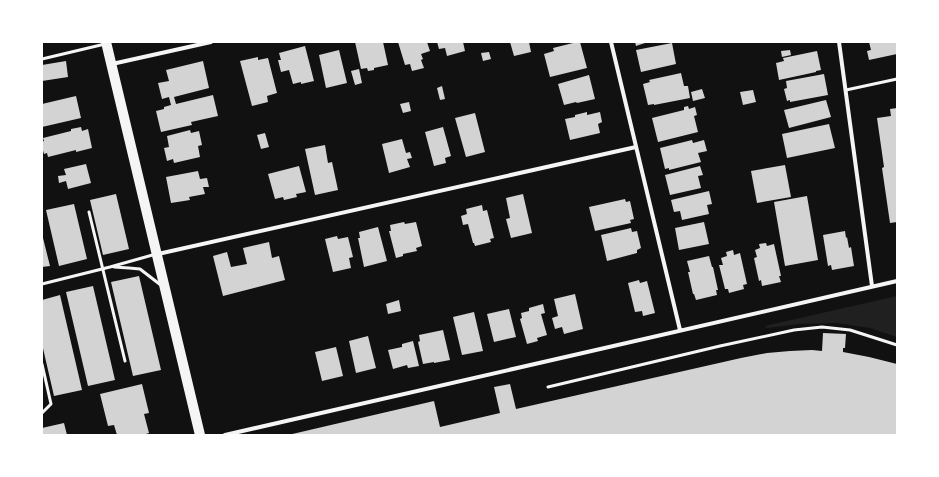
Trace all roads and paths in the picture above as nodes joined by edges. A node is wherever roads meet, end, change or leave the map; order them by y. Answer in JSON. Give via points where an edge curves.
{"nodes":[{"id":1,"x":211,"y":42,"type":"edge"},
{"id":2,"x":611,"y":42,"type":"edge"},
{"id":3,"x":839,"y":42,"type":"edge"},
{"id":4,"x":107,"y":43,"type":"edge"},
{"id":5,"x":42,"y":59,"type":"edge"},
{"id":6,"x":112,"y":64,"type":"junction"},
{"id":7,"x":897,"y":79,"type":"edge"},
{"id":8,"x":846,"y":90,"type":"junction"},
{"id":9,"x":636,"y":147,"type":"junction"},
{"id":10,"x":88,"y":212,"type":"dead end"},
{"id":11,"x":157,"y":254,"type":"junction"},
{"id":12,"x":110,"y":267,"type":"junction"},
{"id":13,"x":102,"y":268,"type":"junction"},
{"id":14,"x":897,"y":281,"type":"edge"},
{"id":15,"x":42,"y":284,"type":"edge"},
{"id":16,"x":872,"y":286,"type":"junction"},
{"id":17,"x":166,"y":290,"type":"junction"},
{"id":18,"x":680,"y":330,"type":"junction"},
{"id":19,"x":897,"y":345,"type":"edge"},
{"id":20,"x":125,"y":361,"type":"dead end"},
{"id":21,"x":42,"y":364,"type":"edge"},
{"id":22,"x":548,"y":387,"type":"dead end"},
{"id":23,"x":42,"y":413,"type":"edge"},
{"id":24,"x":200,"y":435,"type":"edge"},
{"id":25,"x":225,"y":435,"type":"edge"}],
"edges":[{"from":1,"to":6,"type":"street"},
{"from":2,"to":9,"type":"street"},
{"from":3,"to":8,"type":"street"},
{"from":4,"to":5,"type":"lane"},
{"from":4,"to":6,"type":"main road"},
{"from":6,"to":11,"type":"main road"},
{"from":7,"to":8,"type":"lane"},
{"from":8,"to":16,"type":"street"},
{"from":9,"to":11,"type":"street"},
{"from":9,"to":18,"type":"street"},
{"from":10,"to":13,"type":"lane"},
{"from":11,"to":12,"type":"lane"},
{"from":11,"to":17,"type":"main road"},
{"from":12,"to":13,"type":"lane"},
{"from":12,"to":17,"type":"lane","via":[[140,269]]},
{"from":13,"to":15,"type":"lane"},
{"from":13,"to":20,"type":"lane"},
{"from":14,"to":16,"type":"street"},
{"from":16,"to":18,"type":"street"},
{"from":17,"to":24,"type":"main road"},
{"from":18,"to":25,"type":"street"},
{"from":19,"to":22,"type":"lane","via":[[850,330],[822,327],[794,330]]},
{"from":21,"to":23,"type":"lane","via":[[52,404]]}]}
